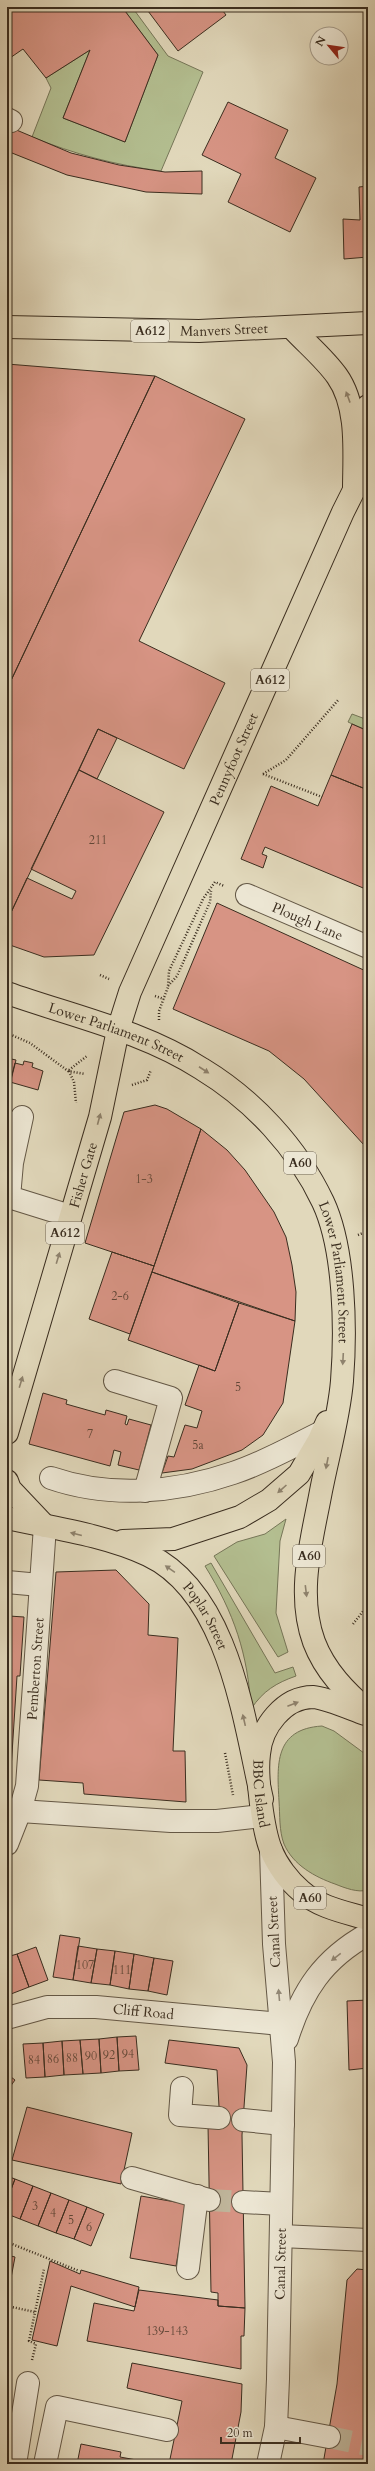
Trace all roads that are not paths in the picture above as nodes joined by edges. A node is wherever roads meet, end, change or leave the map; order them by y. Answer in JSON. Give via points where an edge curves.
{"nodes":[{"id":1,"x":368,"y":323,"type":"edge"},
{"id":2,"x":7,"y":328,"type":"edge"},
{"id":3,"x":293,"y":329,"type":"junction"},
{"id":4,"x":368,"y":406,"type":"edge"},
{"id":5,"x":354,"y":450,"type":"junction"},
{"id":6,"x":368,"y":470,"type":"edge"},
{"id":7,"x":354,"y":490,"type":"junction"},
{"id":8,"x":247,"y":895,"type":"dead end"},
{"id":9,"x":368,"y":948,"type":"edge"},
{"id":10,"x":7,"y":993,"type":"edge"},
{"id":11,"x":118,"y":1030,"type":"junction"},
{"id":12,"x":22,"y":1117,"type":"dead end"},
{"id":13,"x":8,"y":1200,"type":"edge"},
{"id":14,"x":70,"y":1216,"type":"junction"},
{"id":15,"x":115,"y":1381,"type":"dead end"},
{"id":16,"x":342,"y":1383,"type":"junction"},
{"id":17,"x":322,"y":1432,"type":"junction"},
{"id":18,"x":7,"y":1433,"type":"edge"},
{"id":19,"x":50,"y":1478,"type":"dead end"},
{"id":20,"x":7,"y":1481,"type":"edge"},
{"id":21,"x":145,"y":1491,"type":"junction"},
{"id":22,"x":7,"y":1518,"type":"edge"},
{"id":23,"x":45,"y":1526,"type":"junction"},
{"id":24,"x":106,"y":1541,"type":"junction"},
{"id":25,"x":7,"y":1582,"type":"edge"},
{"id":26,"x":40,"y":1585,"type":"junction"},
{"id":27,"x":368,"y":1712,"type":"edge"},
{"id":28,"x":368,"y":1716,"type":"edge"},
{"id":29,"x":262,"y":1808,"type":"junction"},
{"id":30,"x":20,"y":1811,"type":"junction"},
{"id":31,"x":7,"y":1844,"type":"edge"},
{"id":32,"x":271,"y":1850,"type":"junction"},
{"id":33,"x":368,"y":1919,"type":"edge"},
{"id":34,"x":368,"y":1934,"type":"edge"},
{"id":35,"x":7,"y":2018,"type":"edge"},
{"id":36,"x":281,"y":2024,"type":"junction"},
{"id":37,"x":284,"y":2062,"type":"junction"},
{"id":38,"x":182,"y":2088,"type":"dead end"},
{"id":39,"x":219,"y":2118,"type":"dead end"},
{"id":40,"x":243,"y":2120,"type":"dead end"},
{"id":41,"x":284,"y":2124,"type":"junction"},
{"id":42,"x":132,"y":2178,"type":"dead end"},
{"id":43,"x":243,"y":2202,"type":"tunnel mouth"},
{"id":44,"x":281,"y":2204,"type":"junction"},
{"id":45,"x":282,"y":2236,"type":"junction"},
{"id":46,"x":368,"y":2240,"type":"edge"},
{"id":47,"x":188,"y":2268,"type":"dead end"},
{"id":48,"x":28,"y":2383,"type":"road end"},
{"id":49,"x":276,"y":2427,"type":"junction"},
{"id":50,"x":167,"y":2430,"type":"dead end"},
{"id":51,"x":329,"y":2436,"type":"tunnel mouth"},
{"id":52,"x":15,"y":2464,"type":"edge"},
{"id":53,"x":45,"y":2464,"type":"edge"},
{"id":54,"x":268,"y":2464,"type":"edge"}],
"edges":[{"from":1,"to":3,"type":"main road","name":"Manvers Street","number":"A612"},
{"from":2,"to":3,"type":"main road","name":"Manvers Street","number":"A612","via":[[114,331]]},
{"from":5,"to":3,"type":"main road","name":"Pennyfoot Street","number":"A612","one_way":true,"via":[[350,403],[343,386],[337,375]]},
{"from":4,"to":5,"type":"main road","name":"Pennyfoot Street","number":"A612"},
{"from":5,"to":7,"type":"main road","name":"Pennyfoot Street","number":"A612"},
{"from":6,"to":7,"type":"main road","name":"Pennyfoot Street","number":"A612"},
{"from":7,"to":11,"type":"main road","name":"Pennyfoot Street","number":"A612","via":[[141,963]]},
{"from":8,"to":9,"type":"street","name":"Plough Lane"},
{"from":10,"to":11,"type":"main road","name":"Lower Parliament Street","number":"A60"},
{"from":14,"to":11,"type":"main road","name":"Fisher Gate","number":"A612","one_way":true,"via":[[100,1117]]},
{"from":11,"to":16,"type":"main road","name":"Lower Parliament Street","number":"A60","one_way":true,"via":[[175,1053],[222,1082],[262,1116],[306,1171],[324,1203],[338,1251],[344,1335]]},
{"from":12,"to":13,"type":"street","via":[[12,1163]]},
{"from":13,"to":14,"type":"street"},
{"from":18,"to":14,"type":"main road","name":"Fisher Gate","number":"A612","one_way":true},
{"from":15,"to":21,"type":"street","via":[[171,1398]]},
{"from":16,"to":17,"type":"main road"},
{"from":16,"to":27,"type":"main road","name":"Lower Parliament Street","number":"A60","one_way":true,"via":[[304,1578],[315,1644],[339,1685]]},
{"from":17,"to":21,"type":"street","via":[[233,1473],[192,1484]]},
{"from":17,"to":24,"type":"main road","one_way":true,"via":[[299,1474],[269,1500],[240,1516],[173,1540]]},
{"from":19,"to":21,"type":"street","via":[[98,1489]]},
{"from":20,"to":23,"type":"main road","via":[[10,1489]]},
{"from":22,"to":23,"type":"main road","number":"A60"},
{"from":24,"to":23,"type":"main road","name":"Poplar Street","number":"A60","one_way":true},
{"from":23,"to":26,"type":"street","name":"Pemberton Street"},
{"from":29,"to":24,"type":"main road","name":"Poplar Street","number":"A60","one_way":true,"via":[[240,1701],[218,1633],[205,1609],[173,1570],[148,1555]]},
{"from":25,"to":26,"type":"street"},
{"from":26,"to":30,"type":"street","name":"Pemberton Street","via":[[27,1786]]},
{"from":29,"to":28,"type":"main road","name":"BBC Island","number":"A60","one_way":true,"via":[[259,1754],[272,1721],[279,1711],[290,1704],[313,1698]]},
{"from":29,"to":30,"type":"street","via":[[237,1819],[217,1821],[171,1821]]},
{"from":29,"to":32,"type":"main road","name":"BBC Island","number":"A60"},
{"from":30,"to":31,"type":"street","name":"Pemberton Street"},
{"from":32,"to":33,"type":"main road","name":"BBC Island","number":"A60","via":[[285,1874],[317,1903]]},
{"from":36,"to":32,"type":"street","name":"Canal Street","one_way":true,"via":[[274,1944]]},
{"from":34,"to":37,"type":"street","name":"Canal Street","one_way":true,"via":[[324,1966],[312,1984],[296,2009]]},
{"from":35,"to":36,"type":"street","name":"Cliff Road","via":[[47,2007],[96,2007]]},
{"from":36,"to":37,"type":"street","name":"Canal Street"},
{"from":37,"to":41,"type":"street","name":"Canal Street"},
{"from":38,"to":39,"type":"street","via":[[180,2115]]},
{"from":40,"to":41,"type":"street"},
{"from":41,"to":44,"type":"street","name":"Canal Street"},
{"from":42,"to":47,"type":"street","via":[[203,2198]]},
{"from":43,"to":44,"type":"street"},
{"from":44,"to":45,"type":"street","name":"Canal Street"},
{"from":45,"to":46,"type":"street"},
{"from":45,"to":49,"type":"street","name":"Canal Street"},
{"from":48,"to":52,"type":"street"},
{"from":49,"to":51,"type":"street"},
{"from":49,"to":54,"type":"street","name":"Canal Street"},
{"from":50,"to":53,"type":"street","via":[[57,2407]]}]}
